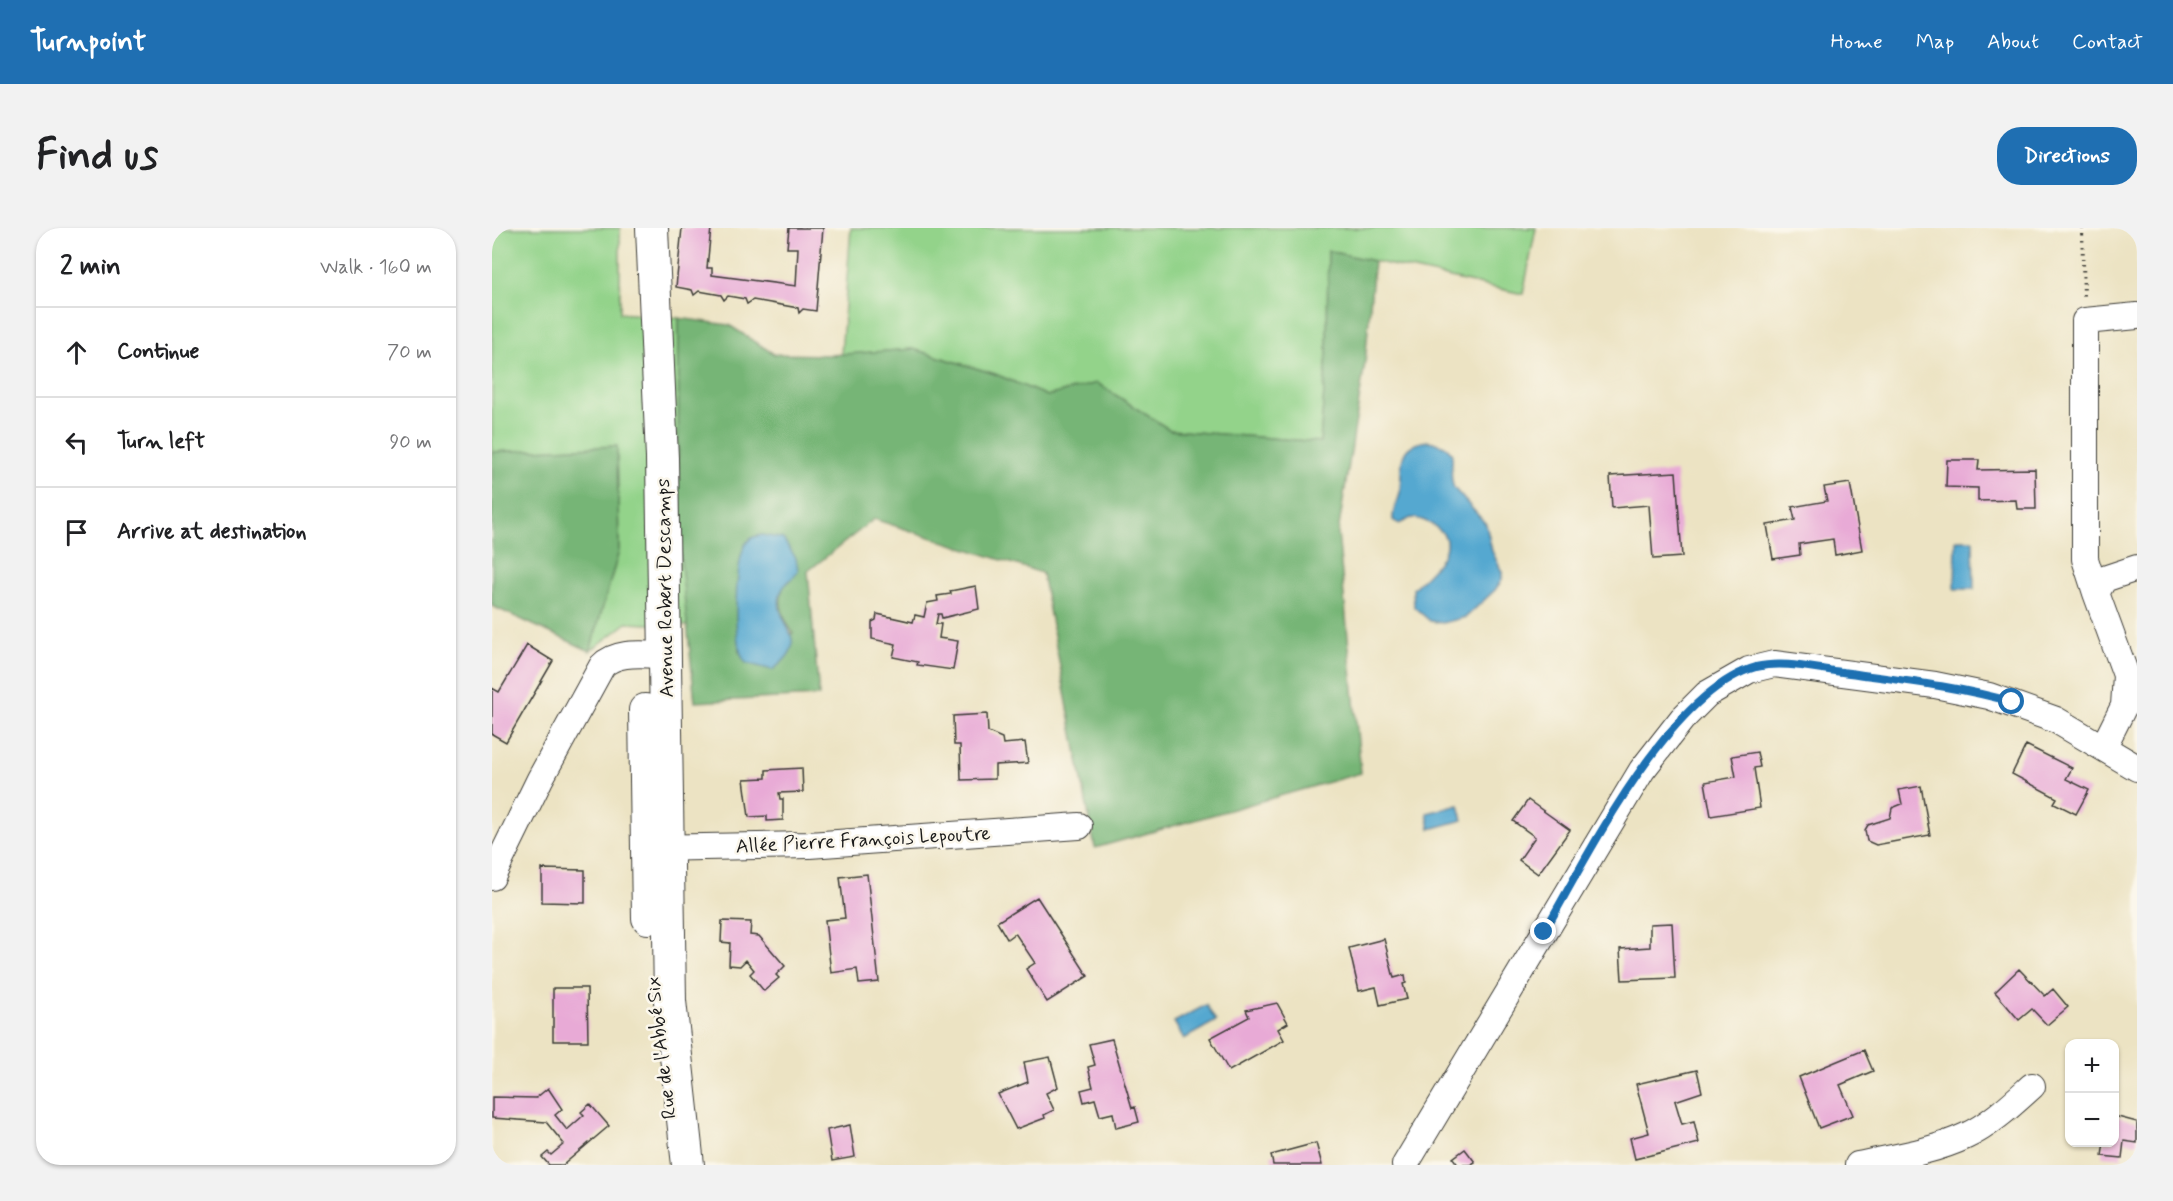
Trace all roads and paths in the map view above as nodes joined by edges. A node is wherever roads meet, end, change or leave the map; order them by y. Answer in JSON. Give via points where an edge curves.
{"nodes":[{"id":1,"x":2082,"y":228,"type":"edge"},
{"id":2,"x":652,"y":229,"type":"edge"},
{"id":3,"x":2137,"y":316,"type":"edge"},
{"id":4,"x":2085,"y":321,"type":"junction"},
{"id":5,"x":2137,"y":568,"type":"edge"},
{"id":6,"x":2096,"y":594,"type":"junction"},
{"id":7,"x":655,"y":655,"type":"junction"},
{"id":8,"x":2104,"y":746,"type":"junction"},
{"id":9,"x":2137,"y":768,"type":"edge"},
{"id":10,"x":1079,"y":826,"type":"dead end"},
{"id":11,"x":658,"y":848,"type":"junction"},
{"id":12,"x":492,"y":877,"type":"edge"},
{"id":13,"x":658,"y":938,"type":"junction"},
{"id":14,"x":2032,"y":1086,"type":"dead end"},
{"id":15,"x":1413,"y":1161,"type":"edge"},
{"id":16,"x":676,"y":1165,"type":"edge"},
{"id":17,"x":688,"y":1165,"type":"edge"},
{"id":18,"x":1858,"y":1165,"type":"edge"}],
"edges":[{"from":1,"to":4,"type":"path"},
{"from":2,"to":7,"type":"main road","name":"Avenue Robert Descamps","via":[[662,458]]},
{"from":3,"to":4,"type":"street"},
{"from":4,"to":6,"type":"street","via":[[2085,559]]},
{"from":5,"to":6,"type":"street","via":[[2104,579]]},
{"from":6,"to":8,"type":"street","via":[[2126,675],[2124,706]]},
{"from":7,"to":11,"type":"main road","name":"Avenue Robert Descamps"},
{"from":7,"to":12,"type":"street","via":[[610,658],[602,666]]},
{"from":8,"to":9,"type":"street"},
{"from":8,"to":15,"type":"street","via":[[2019,705],[1947,687],[1774,664],[1749,670],[1724,683],[1691,709],[1632,784]]},
{"from":10,"to":11,"type":"street","name":"Allée Pierre François Lepoutre","via":[[808,845]]},
{"from":11,"to":13,"type":"main road","name":"Avenue Robert Descamps"},
{"from":13,"to":16,"type":"main road","name":"Rue de l'Abbé Six","via":[[658,1065]]},
{"from":13,"to":17,"type":"main road","name":"Rue de l'Abbé Six"},
{"from":14,"to":18,"type":"street","via":[[1968,1136]]}]}
